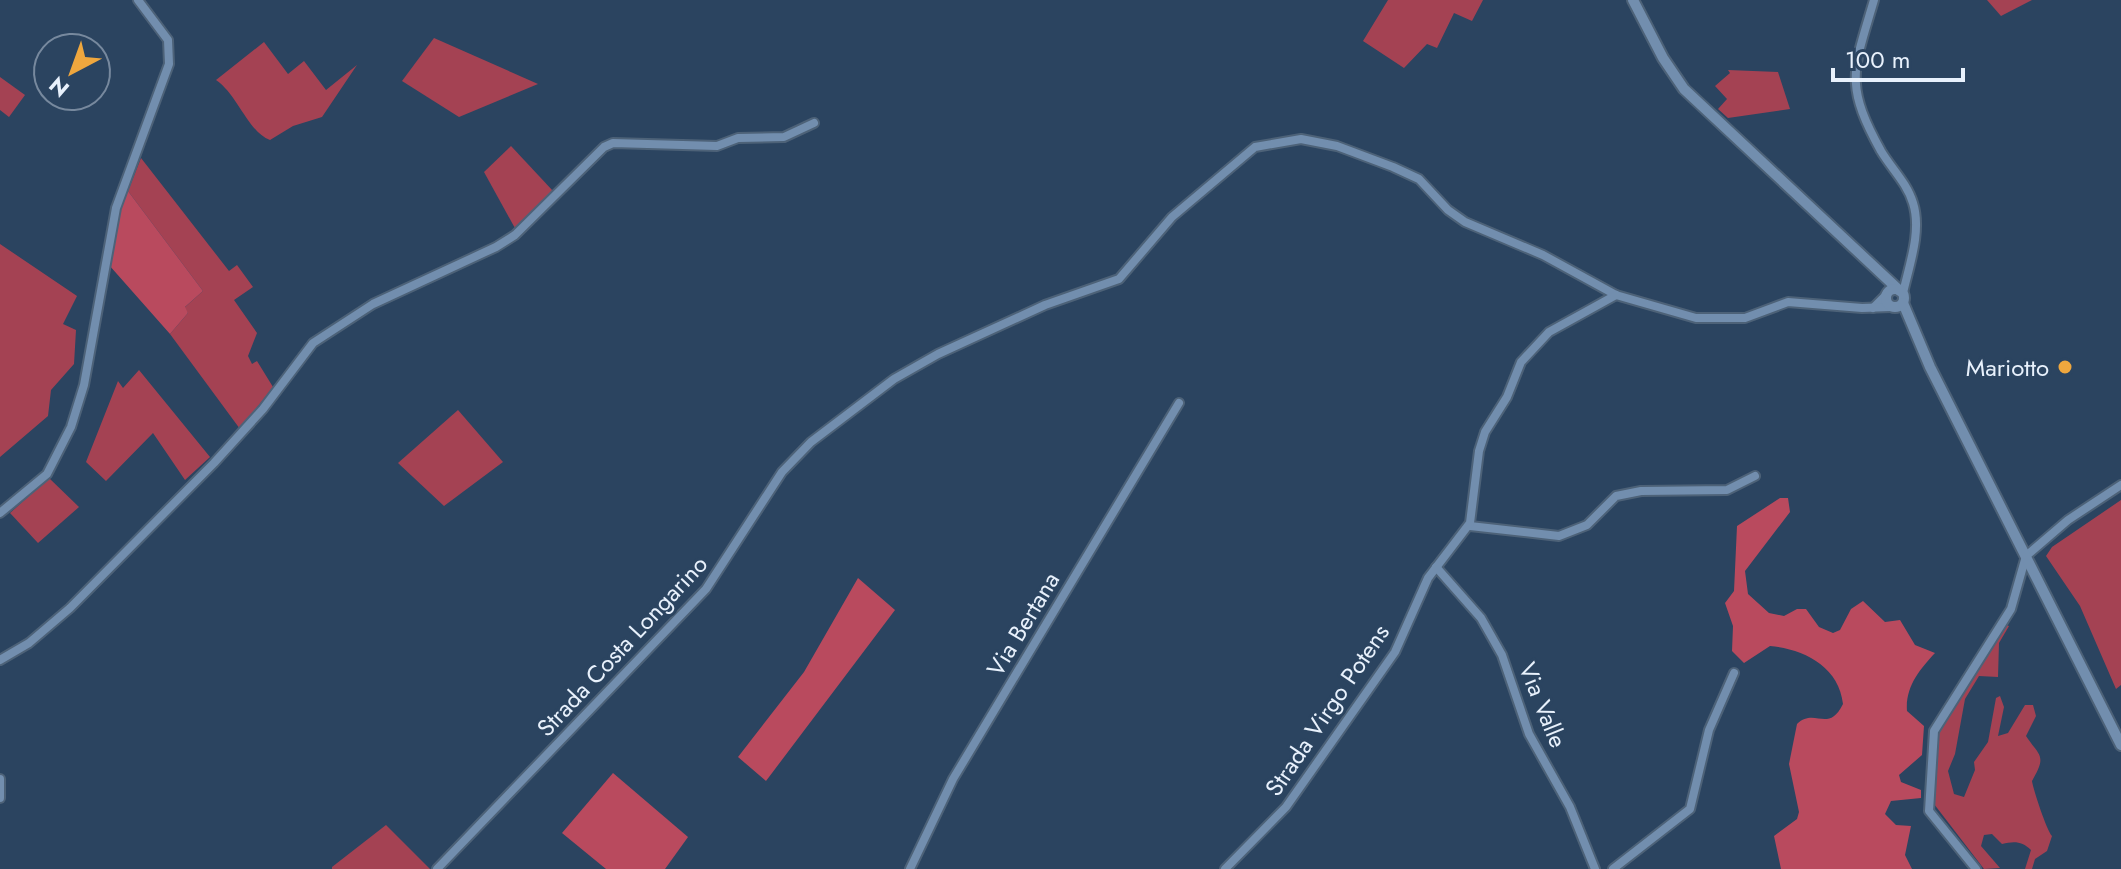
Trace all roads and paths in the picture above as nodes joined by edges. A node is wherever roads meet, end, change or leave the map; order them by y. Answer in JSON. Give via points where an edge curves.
{"nodes":[{"id":1,"x":138,"y":0,"type":"edge"},
{"id":2,"x":1633,"y":0,"type":"edge"},
{"id":3,"x":1874,"y":0,"type":"edge"},
{"id":4,"x":814,"y":123,"type":"dead end"},
{"id":5,"x":1872,"y":262,"type":"junction"},
{"id":6,"x":1616,"y":295,"type":"junction"},
{"id":7,"x":1887,"y":295,"type":"junction"},
{"id":8,"x":1898,"y":300,"type":"junction"},
{"id":9,"x":1873,"y":308,"type":"junction"},
{"id":10,"x":1179,"y":403,"type":"dead end"},
{"id":11,"x":1755,"y":476,"type":"dead end"},
{"id":12,"x":2121,"y":485,"type":"edge"},
{"id":13,"x":0,"y":513,"type":"edge"},
{"id":14,"x":1470,"y":526,"type":"junction"},
{"id":15,"x":2026,"y":556,"type":"junction"},
{"id":16,"x":1436,"y":567,"type":"junction"},
{"id":17,"x":0,"y":660,"type":"edge"},
{"id":18,"x":1734,"y":673,"type":"dead end"},
{"id":19,"x":2121,"y":745,"type":"edge"},
{"id":20,"x":0,"y":779,"type":"edge"},
{"id":21,"x":0,"y":798,"type":"edge"},
{"id":22,"x":437,"y":869,"type":"edge"},
{"id":23,"x":910,"y":869,"type":"edge"},
{"id":24,"x":1225,"y":869,"type":"edge"},
{"id":25,"x":1595,"y":869,"type":"edge"},
{"id":26,"x":1613,"y":869,"type":"edge"},
{"id":27,"x":1976,"y":869,"type":"edge"}],
"edges":[{"from":1,"to":13,"type":"street","via":[[168,40],[169,64],[116,208],[78,408],[47,474]]},
{"from":2,"to":5,"type":"street","via":[[1684,89]]},
{"from":3,"to":8,"type":"street","via":[[1855,56],[1855,86],[1867,123],[1914,205],[1914,241]]},
{"from":4,"to":17,"type":"street","via":[[784,137],[738,138],[717,146],[604,147],[506,241],[384,298],[313,343],[214,463],[70,608]]},
{"from":5,"to":7,"type":"street"},
{"from":5,"to":8,"type":"street"},
{"from":6,"to":9,"type":"street","name":"Strada Costa Longarino","via":[[1726,321],[1788,302]]},
{"from":6,"to":14,"type":"street","via":[[1549,332],[1521,362],[1479,451]]},
{"from":6,"to":22,"type":"street","name":"Strada Costa Longarino","via":[[1543,255],[1465,222],[1419,179],[1393,167],[1301,139],[1255,147],[1172,217],[1119,279],[1045,305],[938,354],[894,379],[811,442],[782,472],[706,589]]},
{"from":7,"to":8,"type":"street","via":[[1895,289]]},
{"from":7,"to":9,"type":"street"},
{"from":8,"to":9,"type":"street","name":"Strada Costa Longarino"},
{"from":8,"to":15,"type":"street"},
{"from":10,"to":23,"type":"street","name":"Via Bertana","via":[[953,779]]},
{"from":11,"to":14,"type":"street","via":[[1727,490],[1616,496],[1587,525],[1559,536]]},
{"from":12,"to":15,"type":"street"},
{"from":14,"to":16,"type":"street","name":"Strada Virgo Potens"},
{"from":15,"to":19,"type":"street"},
{"from":15,"to":27,"type":"street","via":[[2011,609],[1934,731],[1931,747],[1929,811]]},
{"from":16,"to":24,"type":"street","name":"Strada Virgo Potens","via":[[1384,668],[1286,807]]},
{"from":16,"to":25,"type":"street","name":"Via Valle","via":[[1481,618],[1502,655],[1529,734],[1557,779]]},
{"from":18,"to":26,"type":"street","via":[[1709,730],[1690,809]]},
{"from":20,"to":21,"type":"street"}]}
